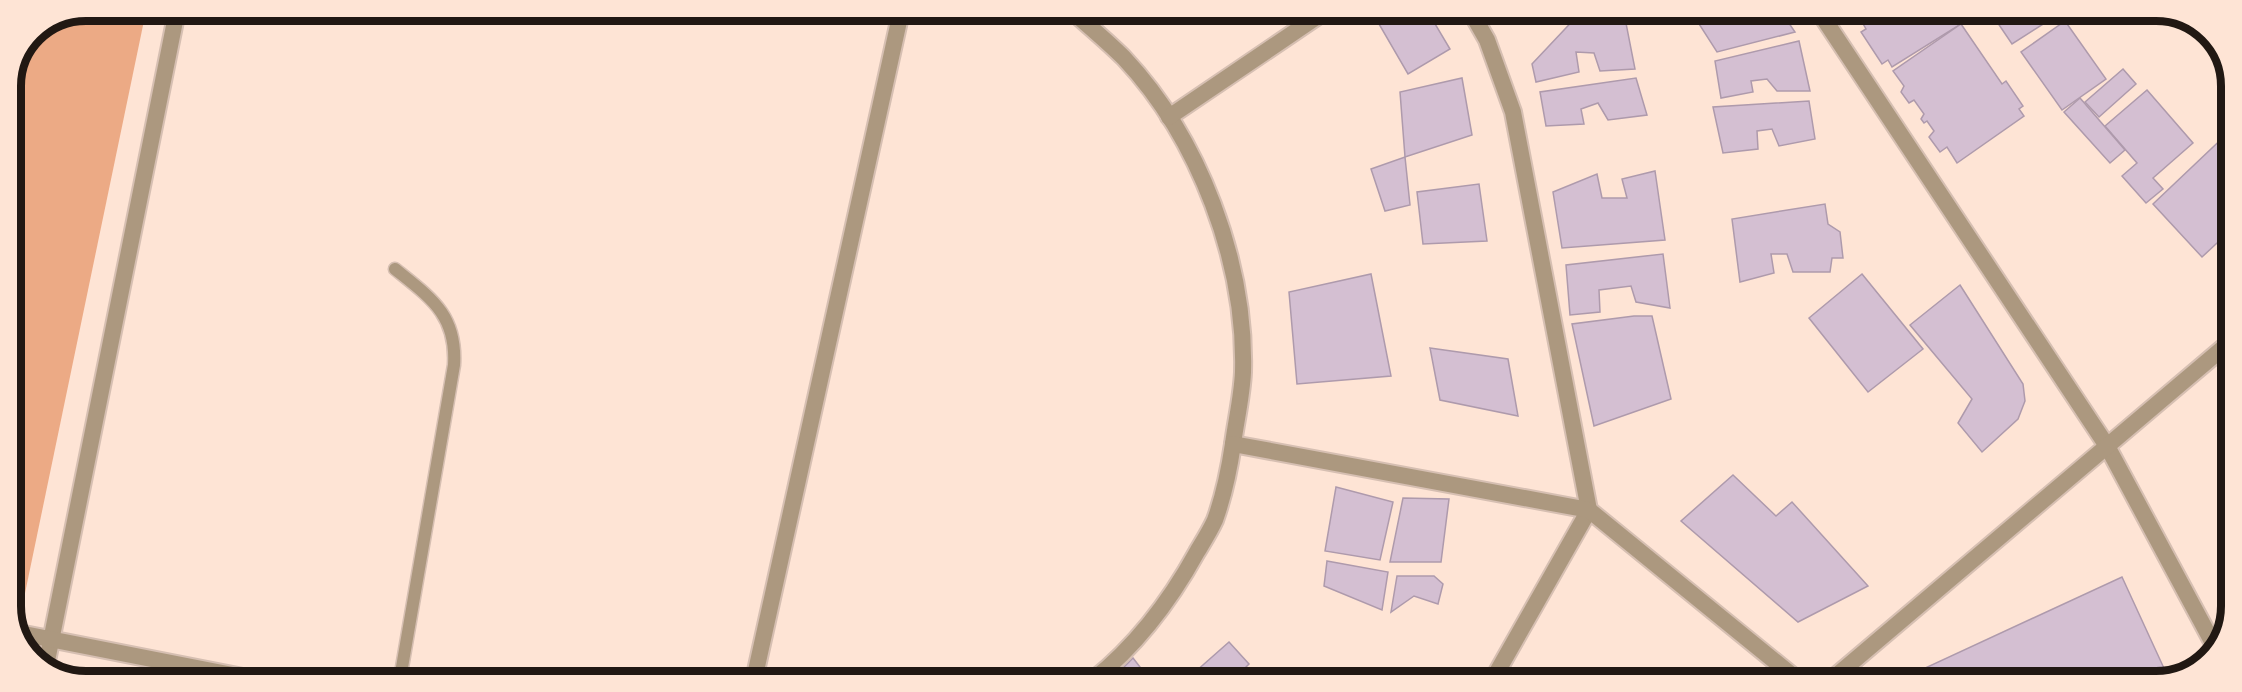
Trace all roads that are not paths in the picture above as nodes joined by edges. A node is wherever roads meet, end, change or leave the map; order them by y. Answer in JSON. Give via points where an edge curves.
{"nodes":[{"id":1,"x":175,"y":21,"type":"edge"},
{"id":2,"x":899,"y":21,"type":"edge"},
{"id":3,"x":1083,"y":21,"type":"edge"},
{"id":4,"x":1311,"y":21,"type":"edge"},
{"id":5,"x":1476,"y":21,"type":"edge"},
{"id":6,"x":1825,"y":21,"type":"edge"},
{"id":7,"x":1169,"y":117,"type":"junction"},
{"id":8,"x":395,"y":270,"type":"dead end"},
{"id":9,"x":2221,"y":350,"type":"edge"},
{"id":10,"x":1233,"y":444,"type":"junction"},
{"id":11,"x":2108,"y":446,"type":"junction"},
{"id":12,"x":1589,"y":510,"type":"junction"},
{"id":13,"x":28,"y":635,"type":"edge"},
{"id":14,"x":52,"y":640,"type":"junction"},
{"id":15,"x":2211,"y":640,"type":"edge"},
{"id":16,"x":48,"y":659,"type":"edge"},
{"id":17,"x":212,"y":671,"type":"edge"},
{"id":18,"x":401,"y":671,"type":"edge"},
{"id":19,"x":756,"y":671,"type":"edge"},
{"id":20,"x":1104,"y":671,"type":"edge"},
{"id":21,"x":1498,"y":671,"type":"edge"},
{"id":22,"x":1787,"y":671,"type":"edge"},
{"id":23,"x":1842,"y":671,"type":"edge"}],
"edges":[{"from":1,"to":14,"type":"street"},
{"from":2,"to":19,"type":"street"},
{"from":3,"to":7,"type":"street","via":[[1124,59]]},
{"from":4,"to":7,"type":"street"},
{"from":5,"to":12,"type":"street","via":[[1513,112]]},
{"from":6,"to":11,"type":"street"},
{"from":7,"to":10,"type":"street","via":[[1203,177],[1227,244],[1241,313],[1243,373]]},
{"from":8,"to":18,"type":"lane","via":[[435,302],[448,323],[455,348]]},
{"from":9,"to":11,"type":"street"},
{"from":10,"to":12,"type":"street"},
{"from":10,"to":20,"type":"street","via":[[1214,522],[1149,626]]},
{"from":11,"to":15,"type":"street"},
{"from":11,"to":23,"type":"street"},
{"from":12,"to":21,"type":"street"},
{"from":12,"to":22,"type":"street"},
{"from":13,"to":14,"type":"street"},
{"from":14,"to":16,"type":"street"},
{"from":14,"to":17,"type":"street"}]}
